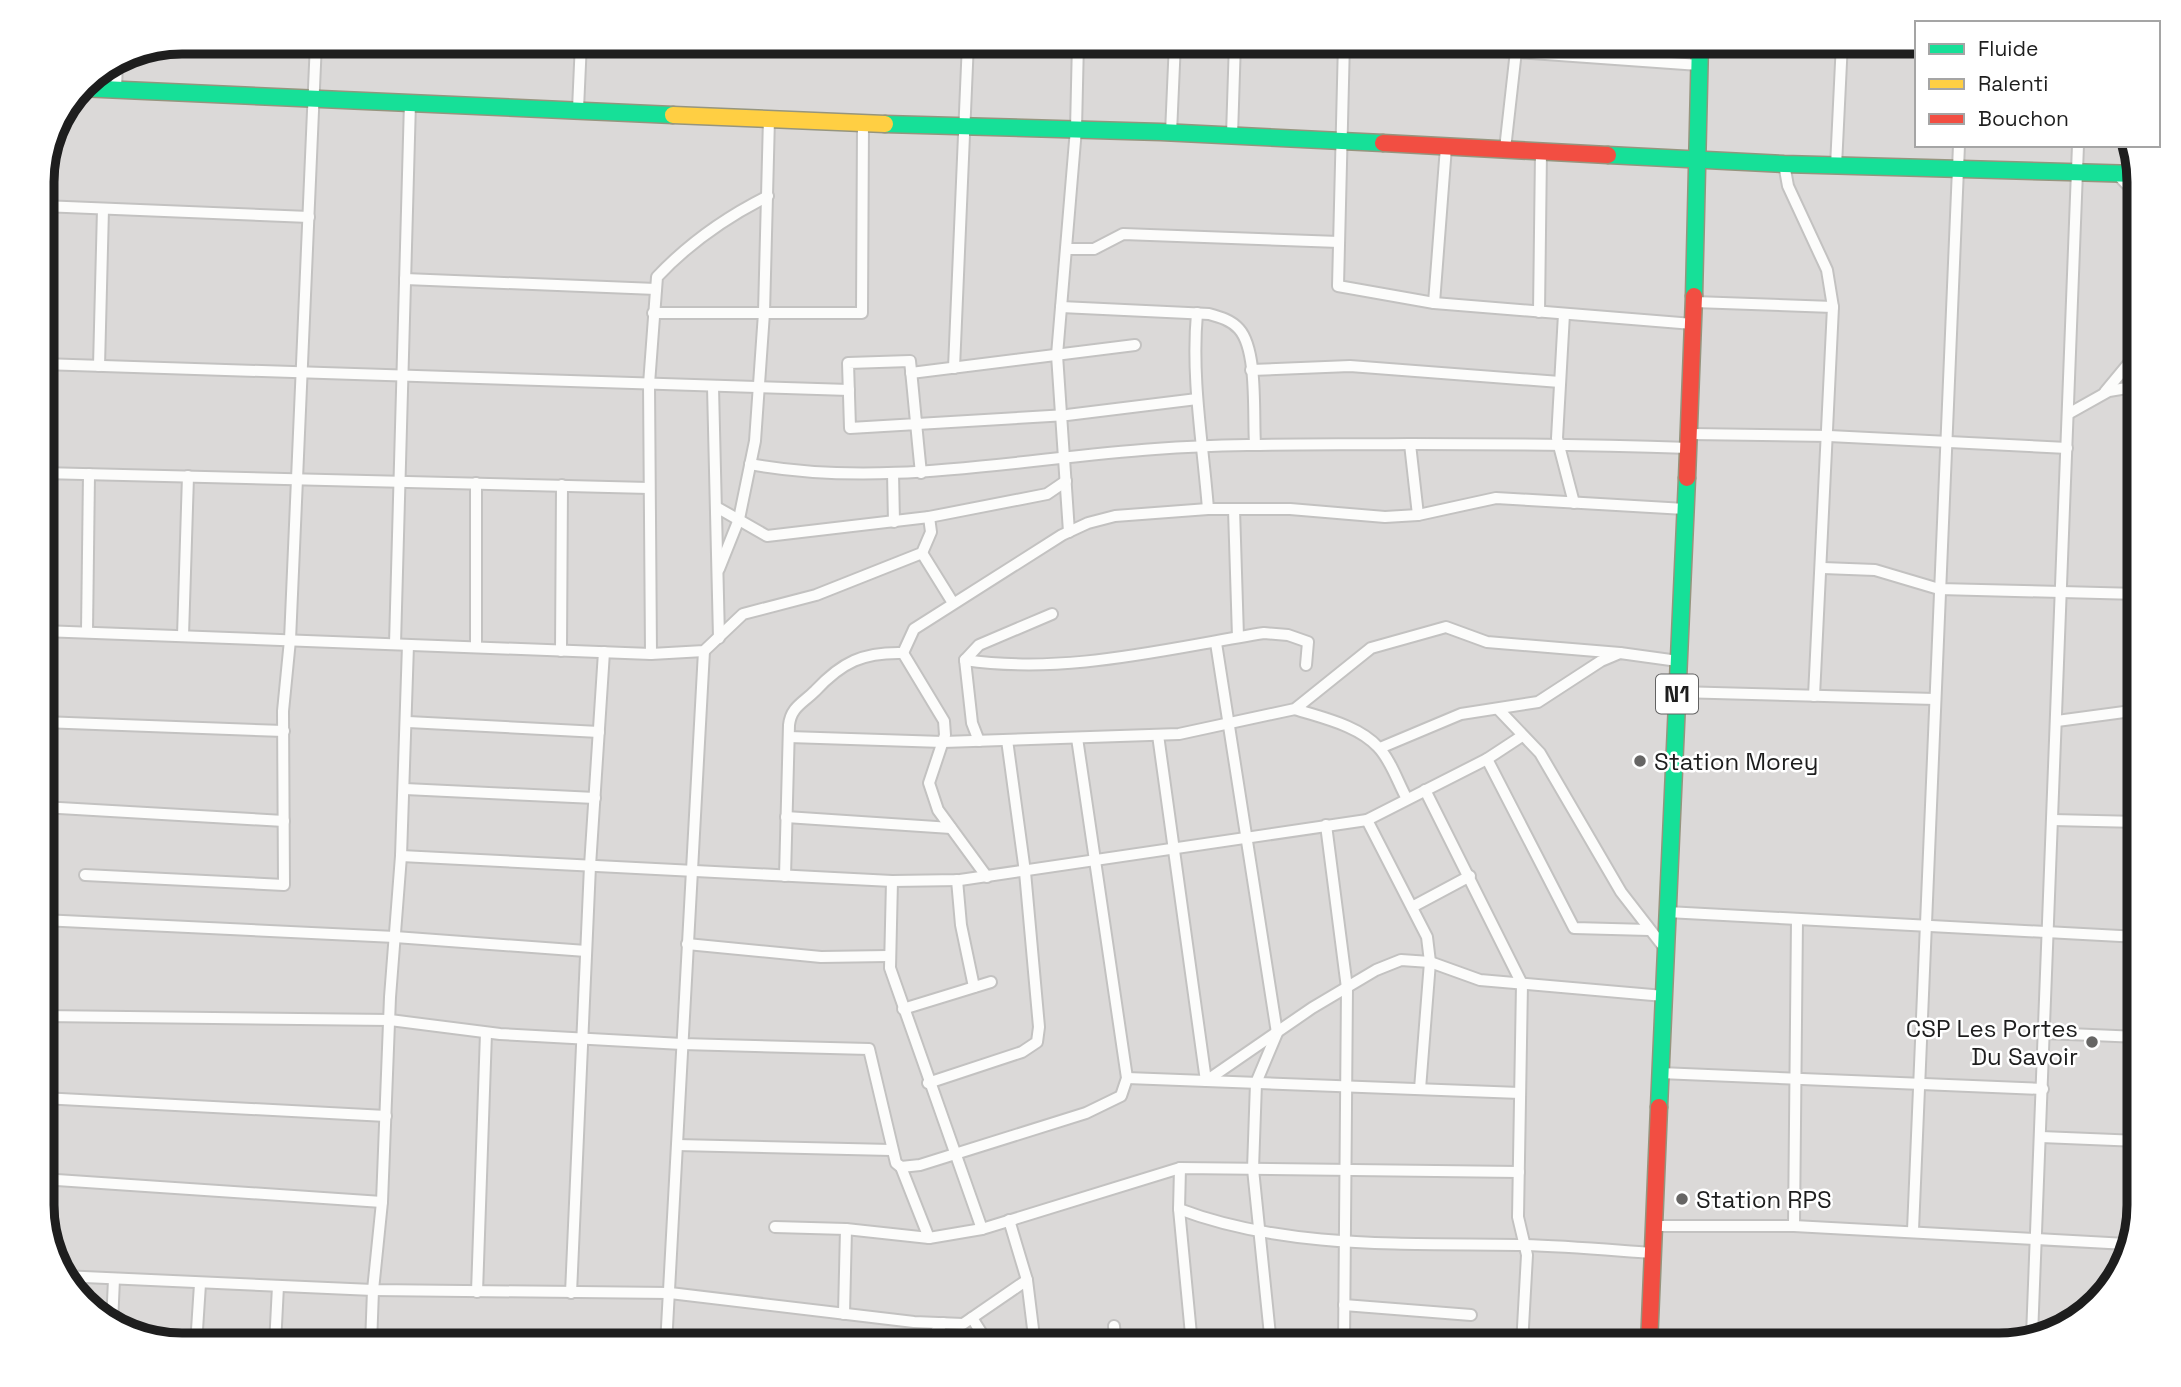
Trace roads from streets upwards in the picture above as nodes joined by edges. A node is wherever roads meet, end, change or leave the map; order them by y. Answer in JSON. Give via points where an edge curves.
{"nodes":[{"id":1,"x":1174,"y":54,"type":"edge"},
{"id":2,"x":1234,"y":54,"type":"edge"},
{"id":3,"x":1344,"y":54,"type":"edge"},
{"id":4,"x":1516,"y":54,"type":"edge"},
{"id":5,"x":1596,"y":54,"type":"edge"},
{"id":6,"x":1699,"y":54,"type":"edge"},
{"id":7,"x":1841,"y":54,"type":"edge"},
{"id":8,"x":315,"y":55,"type":"edge"},
{"id":9,"x":580,"y":55,"type":"edge"},
{"id":10,"x":967,"y":55,"type":"edge"},
{"id":11,"x":1078,"y":55,"type":"edge"},
{"id":12,"x":1699,"y":65,"type":"junction"},
{"id":13,"x":117,"y":72,"type":"edge"},
{"id":14,"x":95,"y":89,"type":"edge"},
{"id":15,"x":116,"y":90,"type":"junction"},
{"id":16,"x":313,"y":98,"type":"junction"},
{"id":17,"x":410,"y":102,"type":"junction"},
{"id":18,"x":578,"y":109,"type":"junction"},
{"id":19,"x":769,"y":118,"type":"junction"},
{"id":20,"x":863,"y":123,"type":"junction"},
{"id":21,"x":963,"y":125,"type":"junction"},
{"id":22,"x":1076,"y":129,"type":"junction"},
{"id":23,"x":1171,"y":133,"type":"junction"},
{"id":24,"x":1231,"y":135,"type":"junction"},
{"id":25,"x":1342,"y":140,"type":"junction"},
{"id":26,"x":1446,"y":147,"type":"junction"},
{"id":27,"x":1958,"y":147,"type":"edge"},
{"id":28,"x":2078,"y":147,"type":"edge"},
{"id":29,"x":1505,"y":149,"type":"junction"},
{"id":30,"x":1541,"y":152,"type":"junction"},
{"id":31,"x":1696,"y":160,"type":"junction"},
{"id":32,"x":1784,"y":164,"type":"junction"},
{"id":33,"x":1836,"y":166,"type":"junction"},
{"id":34,"x":1958,"y":169,"type":"junction"},
{"id":35,"x":2077,"y":173,"type":"junction"},
{"id":36,"x":2116,"y":173,"type":"junction"},
{"id":37,"x":2126,"y":174,"type":"edge"},
{"id":38,"x":2127,"y":184,"type":"edge"},
{"id":39,"x":768,"y":196,"type":"junction"},
{"id":40,"x":55,"y":207,"type":"edge"},
{"id":41,"x":103,"y":209,"type":"junction"},
{"id":42,"x":309,"y":217,"type":"junction"},
{"id":43,"x":1339,"y":242,"type":"junction"},
{"id":44,"x":1066,"y":248,"type":"junction"},
{"id":45,"x":405,"y":279,"type":"junction"},
{"id":46,"x":656,"y":289,"type":"junction"},
{"id":47,"x":1694,"y":302,"type":"junction"},
{"id":48,"x":1434,"y":303,"type":"junction"},
{"id":49,"x":1061,"y":307,"type":"junction"},
{"id":50,"x":1833,"y":307,"type":"junction"},
{"id":51,"x":1539,"y":312,"type":"junction"},
{"id":52,"x":653,"y":313,"type":"junction"},
{"id":53,"x":764,"y":313,"type":"junction"},
{"id":54,"x":1197,"y":313,"type":"junction"},
{"id":55,"x":1564,"y":314,"type":"junction"},
{"id":56,"x":1693,"y":324,"type":"junction"},
{"id":57,"x":1135,"y":345,"type":"dead end"},
{"id":58,"x":1057,"y":355,"type":"junction"},
{"id":59,"x":55,"y":364,"type":"edge"},
{"id":60,"x":2127,"y":365,"type":"edge"},
{"id":61,"x":99,"y":366,"type":"junction"},
{"id":62,"x":954,"y":368,"type":"junction"},
{"id":63,"x":1251,"y":370,"type":"junction"},
{"id":64,"x":303,"y":373,"type":"junction"},
{"id":65,"x":911,"y":373,"type":"junction"},
{"id":66,"x":402,"y":377,"type":"junction"},
{"id":67,"x":1560,"y":382,"type":"junction"},
{"id":68,"x":649,"y":384,"type":"junction"},
{"id":69,"x":713,"y":387,"type":"junction"},
{"id":70,"x":758,"y":388,"type":"junction"},
{"id":71,"x":2127,"y":388,"type":"edge"},
{"id":72,"x":849,"y":390,"type":"junction"},
{"id":73,"x":2104,"y":393,"type":"junction"},
{"id":74,"x":1197,"y":399,"type":"junction"},
{"id":75,"x":2068,"y":414,"type":"junction"},
{"id":76,"x":1061,"y":416,"type":"junction"},
{"id":77,"x":916,"y":424,"type":"junction"},
{"id":78,"x":1829,"y":436,"type":"junction"},
{"id":79,"x":1689,"y":441,"type":"junction"},
{"id":80,"x":1946,"y":443,"type":"junction"},
{"id":81,"x":1255,"y":444,"type":"junction"},
{"id":82,"x":1410,"y":444,"type":"junction"},
{"id":83,"x":1557,"y":444,"type":"junction"},
{"id":84,"x":1203,"y":446,"type":"junction"},
{"id":85,"x":2067,"y":447,"type":"junction"},
{"id":86,"x":1064,"y":457,"type":"junction"},
{"id":87,"x":750,"y":464,"type":"junction"},
{"id":88,"x":55,"y":473,"type":"edge"},
{"id":89,"x":920,"y":473,"type":"junction"},
{"id":90,"x":89,"y":474,"type":"junction"},
{"id":91,"x":893,"y":474,"type":"junction"},
{"id":92,"x":188,"y":476,"type":"junction"},
{"id":93,"x":297,"y":479,"type":"junction"},
{"id":94,"x":399,"y":481,"type":"junction"},
{"id":95,"x":1066,"y":481,"type":"junction"},
{"id":96,"x":477,"y":483,"type":"junction"},
{"id":97,"x":562,"y":485,"type":"junction"},
{"id":98,"x":649,"y":488,"type":"junction"},
{"id":99,"x":1574,"y":503,"type":"junction"},
{"id":100,"x":718,"y":508,"type":"junction"},
{"id":101,"x":1208,"y":509,"type":"junction"},
{"id":102,"x":1234,"y":509,"type":"junction"},
{"id":103,"x":1685,"y":509,"type":"junction"},
{"id":104,"x":1418,"y":514,"type":"junction"},
{"id":105,"x":929,"y":517,"type":"junction"},
{"id":106,"x":739,"y":519,"type":"junction"},
{"id":107,"x":894,"y":523,"type":"junction"},
{"id":108,"x":1069,"y":532,"type":"junction"},
{"id":109,"x":922,"y":553,"type":"junction"},
{"id":110,"x":1823,"y":568,"type":"junction"},
{"id":111,"x":719,"y":569,"type":"junction"},
{"id":112,"x":1940,"y":589,"type":"junction"},
{"id":113,"x":2061,"y":593,"type":"junction"},
{"id":114,"x":2127,"y":594,"type":"edge"},
{"id":115,"x":953,"y":603,"type":"junction"},
{"id":116,"x":1052,"y":614,"type":"dead end"},
{"id":117,"x":55,"y":631,"type":"edge"},
{"id":118,"x":87,"y":632,"type":"junction"},
{"id":119,"x":183,"y":636,"type":"junction"},
{"id":120,"x":1238,"y":637,"type":"junction"},
{"id":121,"x":719,"y":638,"type":"junction"},
{"id":122,"x":290,"y":640,"type":"junction"},
{"id":123,"x":1216,"y":643,"type":"junction"},
{"id":124,"x":395,"y":644,"type":"junction"},
{"id":125,"x":408,"y":645,"type":"junction"},
{"id":126,"x":476,"y":647,"type":"junction"},
{"id":127,"x":561,"y":651,"type":"junction"},
{"id":128,"x":704,"y":651,"type":"junction"},
{"id":129,"x":604,"y":652,"type":"junction"},
{"id":130,"x":903,"y":653,"type":"junction"},
{"id":131,"x":1620,"y":653,"type":"junction"},
{"id":132,"x":651,"y":654,"type":"junction"},
{"id":133,"x":965,"y":660,"type":"junction"},
{"id":134,"x":1678,"y":661,"type":"junction"},
{"id":135,"x":1306,"y":665,"type":"dead end"},
{"id":136,"x":1677,"y":692,"type":"junction"},
{"id":137,"x":1814,"y":696,"type":"junction"},
{"id":138,"x":1935,"y":699,"type":"junction"},
{"id":139,"x":1294,"y":709,"type":"junction"},
{"id":140,"x":1499,"y":710,"type":"junction"},
{"id":141,"x":2127,"y":712,"type":"edge"},
{"id":142,"x":2057,"y":721,"type":"junction"},
{"id":143,"x":55,"y":722,"type":"edge"},
{"id":144,"x":408,"y":722,"type":"junction"},
{"id":145,"x":1229,"y":722,"type":"junction"},
{"id":146,"x":284,"y":731,"type":"junction"},
{"id":147,"x":599,"y":732,"type":"junction"},
{"id":148,"x":1157,"y":735,"type":"junction"},
{"id":149,"x":1522,"y":736,"type":"junction"},
{"id":150,"x":789,"y":737,"type":"junction"},
{"id":151,"x":1077,"y":738,"type":"junction"},
{"id":152,"x":1007,"y":740,"type":"junction"},
{"id":153,"x":979,"y":741,"type":"junction"},
{"id":154,"x":943,"y":742,"type":"junction"},
{"id":155,"x":1380,"y":748,"type":"junction"},
{"id":156,"x":1487,"y":759,"type":"junction"},
{"id":157,"x":405,"y":789,"type":"junction"},
{"id":158,"x":1426,"y":790,"type":"junction"},
{"id":159,"x":595,"y":798,"type":"junction"},
{"id":160,"x":1407,"y":799,"type":"junction"},
{"id":161,"x":55,"y":808,"type":"edge"},
{"id":162,"x":786,"y":817,"type":"junction"},
{"id":163,"x":1367,"y":820,"type":"junction"},
{"id":164,"x":2053,"y":820,"type":"junction"},
{"id":165,"x":284,"y":821,"type":"junction"},
{"id":166,"x":2127,"y":822,"type":"edge"},
{"id":167,"x":1326,"y":825,"type":"junction"},
{"id":168,"x":951,"y":828,"type":"junction"},
{"id":169,"x":1249,"y":838,"type":"junction"},
{"id":170,"x":1174,"y":850,"type":"junction"},
{"id":171,"x":401,"y":856,"type":"junction"},
{"id":172,"x":1094,"y":860,"type":"junction"},
{"id":173,"x":590,"y":866,"type":"junction"},
{"id":174,"x":691,"y":871,"type":"junction"},
{"id":175,"x":1025,"y":872,"type":"junction"},
{"id":176,"x":85,"y":875,"type":"dead end"},
{"id":177,"x":785,"y":876,"type":"junction"},
{"id":178,"x":1470,"y":876,"type":"junction"},
{"id":179,"x":987,"y":877,"type":"junction"},
{"id":180,"x":957,"y":880,"type":"junction"},
{"id":181,"x":892,"y":881,"type":"junction"},
{"id":182,"x":1412,"y":907,"type":"junction"},
{"id":183,"x":1667,"y":912,"type":"junction"},
{"id":184,"x":1797,"y":919,"type":"junction"},
{"id":185,"x":55,"y":921,"type":"edge"},
{"id":186,"x":1925,"y":925,"type":"junction"},
{"id":187,"x":1649,"y":930,"type":"junction"},
{"id":188,"x":2049,"y":932,"type":"junction"},
{"id":189,"x":2127,"y":936,"type":"edge"},
{"id":190,"x":395,"y":937,"type":"junction"},
{"id":191,"x":687,"y":944,"type":"junction"},
{"id":192,"x":1666,"y":950,"type":"junction"},
{"id":193,"x":586,"y":951,"type":"junction"},
{"id":194,"x":888,"y":956,"type":"junction"},
{"id":195,"x":1430,"y":962,"type":"junction"},
{"id":196,"x":991,"y":982,"type":"dead end"},
{"id":197,"x":1522,"y":984,"type":"junction"},
{"id":198,"x":974,"y":987,"type":"junction"},
{"id":199,"x":1346,"y":988,"type":"junction"},
{"id":200,"x":1664,"y":996,"type":"junction"},
{"id":201,"x":903,"y":1009,"type":"junction"},
{"id":202,"x":55,"y":1016,"type":"edge"},
{"id":203,"x":390,"y":1020,"type":"junction"},
{"id":204,"x":486,"y":1033,"type":"junction"},
{"id":205,"x":1277,"y":1033,"type":"junction"},
{"id":206,"x":2045,"y":1033,"type":"junction"},
{"id":207,"x":2127,"y":1036,"type":"edge"},
{"id":208,"x":583,"y":1038,"type":"junction"},
{"id":209,"x":682,"y":1044,"type":"junction"},
{"id":210,"x":1660,"y":1073,"type":"junction"},
{"id":211,"x":1127,"y":1078,"type":"junction"},
{"id":212,"x":1795,"y":1079,"type":"junction"},
{"id":213,"x":1206,"y":1081,"type":"junction"},
{"id":214,"x":928,"y":1083,"type":"junction"},
{"id":215,"x":1256,"y":1083,"type":"junction"},
{"id":216,"x":1918,"y":1084,"type":"junction"},
{"id":217,"x":1347,"y":1086,"type":"junction"},
{"id":218,"x":1420,"y":1089,"type":"junction"},
{"id":219,"x":2043,"y":1089,"type":"junction"},
{"id":220,"x":1520,"y":1093,"type":"junction"},
{"id":221,"x":55,"y":1099,"type":"edge"},
{"id":222,"x":386,"y":1116,"type":"junction"},
{"id":223,"x":2041,"y":1137,"type":"junction"},
{"id":224,"x":2127,"y":1141,"type":"edge"},
{"id":225,"x":677,"y":1145,"type":"junction"},
{"id":226,"x":891,"y":1150,"type":"junction"},
{"id":227,"x":955,"y":1155,"type":"junction"},
{"id":228,"x":901,"y":1167,"type":"junction"},
{"id":229,"x":1180,"y":1168,"type":"junction"},
{"id":230,"x":1253,"y":1169,"type":"junction"},
{"id":231,"x":1345,"y":1170,"type":"junction"},
{"id":232,"x":1519,"y":1172,"type":"junction"},
{"id":233,"x":55,"y":1180,"type":"edge"},
{"id":234,"x":382,"y":1202,"type":"junction"},
{"id":235,"x":1179,"y":1209,"type":"junction"},
{"id":236,"x":1009,"y":1220,"type":"junction"},
{"id":237,"x":1653,"y":1226,"type":"junction"},
{"id":238,"x":1794,"y":1226,"type":"junction"},
{"id":239,"x":775,"y":1227,"type":"dead end"},
{"id":240,"x":846,"y":1229,"type":"junction"},
{"id":241,"x":982,"y":1229,"type":"junction"},
{"id":242,"x":1913,"y":1230,"type":"junction"},
{"id":243,"x":1259,"y":1231,"type":"junction"},
{"id":244,"x":2037,"y":1237,"type":"junction"},
{"id":245,"x":929,"y":1238,"type":"junction"},
{"id":246,"x":1345,"y":1240,"type":"junction"},
{"id":247,"x":2121,"y":1244,"type":"edge"},
{"id":248,"x":1525,"y":1245,"type":"junction"},
{"id":249,"x":1651,"y":1254,"type":"junction"},
{"id":250,"x":77,"y":1277,"type":"edge"},
{"id":251,"x":114,"y":1279,"type":"junction"},
{"id":252,"x":1027,"y":1280,"type":"junction"},
{"id":253,"x":200,"y":1284,"type":"junction"},
{"id":254,"x":278,"y":1286,"type":"junction"},
{"id":255,"x":373,"y":1290,"type":"junction"},
{"id":256,"x":477,"y":1292,"type":"junction"},
{"id":257,"x":571,"y":1293,"type":"junction"},
{"id":258,"x":670,"y":1293,"type":"junction"},
{"id":259,"x":1344,"y":1305,"type":"junction"},
{"id":260,"x":113,"y":1312,"type":"edge"},
{"id":261,"x":844,"y":1314,"type":"junction"},
{"id":262,"x":1471,"y":1315,"type":"dead end"},
{"id":263,"x":972,"y":1318,"type":"junction"},
{"id":264,"x":943,"y":1323,"type":"junction"},
{"id":265,"x":1114,"y":1326,"type":"dead end"},
{"id":266,"x":2032,"y":1328,"type":"edge"},
{"id":267,"x":196,"y":1333,"type":"edge"},
{"id":268,"x":276,"y":1333,"type":"edge"},
{"id":269,"x":371,"y":1333,"type":"edge"},
{"id":270,"x":667,"y":1333,"type":"edge"},
{"id":271,"x":935,"y":1333,"type":"edge"},
{"id":272,"x":981,"y":1333,"type":"edge"},
{"id":273,"x":1034,"y":1333,"type":"edge"},
{"id":274,"x":1115,"y":1333,"type":"edge"},
{"id":275,"x":1191,"y":1333,"type":"edge"},
{"id":276,"x":1270,"y":1333,"type":"edge"},
{"id":277,"x":1344,"y":1333,"type":"edge"},
{"id":278,"x":1522,"y":1333,"type":"edge"},
{"id":279,"x":1649,"y":1333,"type":"edge"}],
"edges":[{"from":1,"to":23,"type":"street"},
{"from":2,"to":24,"type":"street"},
{"from":3,"to":25,"type":"street"},
{"from":4,"to":29,"type":"street"},
{"from":5,"to":12,"type":"street"},
{"from":6,"to":12,"type":"street","number":"N1"},
{"from":7,"to":33,"type":"street"},
{"from":8,"to":16,"type":"street"},
{"from":9,"to":18,"type":"street"},
{"from":10,"to":21,"type":"street"},
{"from":11,"to":22,"type":"street"},
{"from":12,"to":31,"type":"street","number":"N1"},
{"from":13,"to":15,"type":"street"},
{"from":14,"to":15,"type":"street"},
{"from":15,"to":16,"type":"street"},
{"from":16,"to":17,"type":"street"},
{"from":16,"to":42,"type":"street"},
{"from":17,"to":18,"type":"street"},
{"from":17,"to":45,"type":"street"},
{"from":18,"to":19,"type":"street"},
{"from":19,"to":20,"type":"street"},
{"from":19,"to":39,"type":"street"},
{"from":20,"to":21,"type":"street"},
{"from":20,"to":53,"type":"street","via":[[862,313]]},
{"from":21,"to":22,"type":"street"},
{"from":21,"to":62,"type":"street"},
{"from":22,"to":23,"type":"street"},
{"from":22,"to":44,"type":"street"},
{"from":23,"to":24,"type":"street"},
{"from":24,"to":25,"type":"street"},
{"from":25,"to":26,"type":"street"},
{"from":25,"to":43,"type":"street"},
{"from":26,"to":29,"type":"street"},
{"from":26,"to":48,"type":"street"},
{"from":27,"to":34,"type":"street"},
{"from":28,"to":35,"type":"street"},
{"from":29,"to":30,"type":"street"},
{"from":30,"to":31,"type":"street"},
{"from":30,"to":51,"type":"street"},
{"from":31,"to":32,"type":"street"},
{"from":31,"to":47,"type":"street","number":"N1"},
{"from":32,"to":33,"type":"street"},
{"from":32,"to":50,"type":"street","via":[[1788,186],[1827,270]]},
{"from":33,"to":34,"type":"street"},
{"from":34,"to":35,"type":"street"},
{"from":34,"to":80,"type":"street"},
{"from":35,"to":36,"type":"street"},
{"from":35,"to":75,"type":"street"},
{"from":36,"to":37,"type":"street"},
{"from":36,"to":38,"type":"street"},
{"from":39,"to":46,"type":"street","via":[[676,257],[657,276]]},
{"from":39,"to":53,"type":"street"},
{"from":40,"to":41,"type":"street"},
{"from":41,"to":42,"type":"street"},
{"from":41,"to":61,"type":"street"},
{"from":42,"to":64,"type":"street"},
{"from":43,"to":44,"type":"street","via":[[1123,234],[1094,249]]},
{"from":43,"to":48,"type":"street","via":[[1338,286]]},
{"from":44,"to":49,"type":"street"},
{"from":45,"to":46,"type":"street"},
{"from":45,"to":66,"type":"street"},
{"from":46,"to":52,"type":"street"},
{"from":47,"to":50,"type":"street"},
{"from":47,"to":56,"type":"street","number":"N1"},
{"from":48,"to":51,"type":"street"},
{"from":49,"to":54,"type":"street"},
{"from":49,"to":58,"type":"street"},
{"from":50,"to":78,"type":"street"},
{"from":51,"to":55,"type":"street"},
{"from":52,"to":53,"type":"street"},
{"from":52,"to":68,"type":"street"},
{"from":53,"to":70,"type":"street"},
{"from":54,"to":63,"type":"street","via":[[1226,319],[1240,330],[1249,346]]},
{"from":54,"to":74,"type":"street"},
{"from":55,"to":56,"type":"street"},
{"from":55,"to":67,"type":"street"},
{"from":56,"to":79,"type":"street","number":"N1"},
{"from":57,"to":58,"type":"street"},
{"from":58,"to":62,"type":"street"},
{"from":58,"to":76,"type":"street"},
{"from":59,"to":61,"type":"street"},
{"from":60,"to":73,"type":"street"},
{"from":61,"to":64,"type":"street"},
{"from":62,"to":65,"type":"street"},
{"from":63,"to":67,"type":"street","via":[[1350,366]]},
{"from":63,"to":81,"type":"street"},
{"from":64,"to":66,"type":"street"},
{"from":64,"to":93,"type":"street"},
{"from":65,"to":72,"type":"street","via":[[910,361],[848,363]]},
{"from":65,"to":77,"type":"street"},
{"from":66,"to":68,"type":"street"},
{"from":66,"to":94,"type":"street"},
{"from":67,"to":83,"type":"street"},
{"from":68,"to":69,"type":"street"},
{"from":68,"to":98,"type":"street"},
{"from":69,"to":70,"type":"street"},
{"from":69,"to":100,"type":"street"},
{"from":70,"to":72,"type":"street"},
{"from":70,"to":87,"type":"street"},
{"from":71,"to":73,"type":"street"},
{"from":72,"to":77,"type":"street","via":[[850,428]]},
{"from":73,"to":75,"type":"street"},
{"from":74,"to":76,"type":"street"},
{"from":74,"to":84,"type":"street"},
{"from":75,"to":85,"type":"street"},
{"from":76,"to":77,"type":"street"},
{"from":76,"to":86,"type":"street"},
{"from":77,"to":89,"type":"street"},
{"from":78,"to":79,"type":"street"},
{"from":78,"to":80,"type":"street"},
{"from":78,"to":110,"type":"street"},
{"from":79,"to":83,"type":"street"},
{"from":79,"to":103,"type":"street","number":"N1"},
{"from":80,"to":85,"type":"street"},
{"from":80,"to":112,"type":"street"},
{"from":81,"to":82,"type":"street"},
{"from":81,"to":84,"type":"street"},
{"from":82,"to":83,"type":"street"},
{"from":82,"to":104,"type":"street"},
{"from":83,"to":99,"type":"street"},
{"from":84,"to":86,"type":"street"},
{"from":84,"to":101,"type":"street"},
{"from":85,"to":113,"type":"street"},
{"from":86,"to":89,"type":"street"},
{"from":86,"to":95,"type":"street"},
{"from":87,"to":91,"type":"street","via":[[791,472]]},
{"from":87,"to":106,"type":"street"},
{"from":88,"to":90,"type":"street"},
{"from":89,"to":91,"type":"street"},
{"from":90,"to":92,"type":"street"},
{"from":90,"to":118,"type":"street"},
{"from":91,"to":107,"type":"street"},
{"from":92,"to":93,"type":"street"},
{"from":92,"to":119,"type":"street"},
{"from":93,"to":94,"type":"street"},
{"from":93,"to":122,"type":"street"},
{"from":94,"to":96,"type":"street"},
{"from":94,"to":124,"type":"street"},
{"from":95,"to":105,"type":"street","via":[[1047,494]]},
{"from":95,"to":108,"type":"street"},
{"from":96,"to":97,"type":"street"},
{"from":96,"to":126,"type":"street"},
{"from":97,"to":98,"type":"street"},
{"from":97,"to":127,"type":"street"},
{"from":98,"to":132,"type":"street"},
{"from":99,"to":103,"type":"street"},
{"from":99,"to":104,"type":"street","via":[[1496,498]]},
{"from":100,"to":106,"type":"street"},
{"from":100,"to":111,"type":"street"},
{"from":101,"to":102,"type":"street"},
{"from":101,"to":108,"type":"street","via":[[1115,516]]},
{"from":102,"to":104,"type":"street","via":[[1385,517]]},
{"from":102,"to":120,"type":"street"},
{"from":103,"to":134,"type":"street","number":"N1"},
{"from":105,"to":107,"type":"street"},
{"from":105,"to":109,"type":"street","via":[[932,532]]},
{"from":106,"to":107,"type":"street","via":[[767,536]]},
{"from":106,"to":111,"type":"street"},
{"from":108,"to":115,"type":"street"},
{"from":109,"to":115,"type":"street"},
{"from":109,"to":121,"type":"street","via":[[816,595],[743,614]]},
{"from":110,"to":112,"type":"street","via":[[1875,570]]},
{"from":110,"to":137,"type":"street"},
{"from":111,"to":121,"type":"street"},
{"from":112,"to":113,"type":"street"},
{"from":112,"to":138,"type":"street"},
{"from":113,"to":114,"type":"street"},
{"from":113,"to":142,"type":"street"},
{"from":115,"to":130,"type":"street","via":[[914,629]]},
{"from":116,"to":133,"type":"street","via":[[979,645]]},
{"from":117,"to":118,"type":"street"},
{"from":118,"to":119,"type":"street"},
{"from":119,"to":122,"type":"street"},
{"from":120,"to":123,"type":"street"},
{"from":120,"to":135,"type":"street","via":[[1264,633],[1308,642]]},
{"from":121,"to":128,"type":"street"},
{"from":122,"to":124,"type":"street"},
{"from":122,"to":146,"type":"street"},
{"from":123,"to":133,"type":"street","via":[[1087,663],[1000,665]]},
{"from":123,"to":145,"type":"street"},
{"from":124,"to":125,"type":"street"},
{"from":125,"to":126,"type":"street"},
{"from":125,"to":144,"type":"street"},
{"from":126,"to":127,"type":"street"},
{"from":127,"to":129,"type":"street"},
{"from":128,"to":132,"type":"street"},
{"from":128,"to":174,"type":"street"},
{"from":129,"to":132,"type":"street"},
{"from":129,"to":147,"type":"street"},
{"from":130,"to":150,"type":"street","via":[[867,654],[832,672],[795,707]]},
{"from":130,"to":154,"type":"street","via":[[944,721]]},
{"from":131,"to":134,"type":"street"},
{"from":131,"to":139,"type":"street","via":[[1487,642],[1446,627],[1387,642],[1359,655]]},
{"from":131,"to":140,"type":"street","via":[[1538,702]]},
{"from":133,"to":153,"type":"street","via":[[972,723]]},
{"from":134,"to":136,"type":"street","number":"N1"},
{"from":136,"to":137,"type":"street"},
{"from":136,"to":183,"type":"street","number":"N1"},
{"from":137,"to":138,"type":"street"},
{"from":138,"to":186,"type":"street"},
{"from":139,"to":145,"type":"street"},
{"from":139,"to":155,"type":"street","via":[[1361,733]]},
{"from":140,"to":149,"type":"street"},
{"from":140,"to":155,"type":"street","via":[[1461,714]]},
{"from":141,"to":142,"type":"street"},
{"from":142,"to":164,"type":"street"},
{"from":143,"to":146,"type":"street"},
{"from":144,"to":147,"type":"street"},
{"from":144,"to":157,"type":"street"},
{"from":145,"to":148,"type":"street"},
{"from":145,"to":169,"type":"street"},
{"from":146,"to":165,"type":"street"},
{"from":147,"to":159,"type":"street"},
{"from":148,"to":151,"type":"street"},
{"from":148,"to":170,"type":"street"},
{"from":149,"to":156,"type":"street"},
{"from":149,"to":187,"type":"street","via":[[1540,753],[1621,892]]},
{"from":150,"to":154,"type":"street"},
{"from":150,"to":162,"type":"street"},
{"from":151,"to":152,"type":"street"},
{"from":151,"to":172,"type":"street"},
{"from":152,"to":153,"type":"street"},
{"from":152,"to":175,"type":"street"},
{"from":153,"to":154,"type":"street"},
{"from":154,"to":168,"type":"street","via":[[929,783],[938,810]]},
{"from":155,"to":160,"type":"street"},
{"from":156,"to":158,"type":"street"},
{"from":156,"to":187,"type":"street","via":[[1574,928]]},
{"from":157,"to":159,"type":"street"},
{"from":157,"to":171,"type":"street"},
{"from":158,"to":160,"type":"street"},
{"from":158,"to":178,"type":"street"},
{"from":159,"to":173,"type":"street"},
{"from":160,"to":163,"type":"street"},
{"from":161,"to":165,"type":"street"},
{"from":162,"to":168,"type":"street"},
{"from":162,"to":177,"type":"street"},
{"from":163,"to":167,"type":"street"},
{"from":163,"to":182,"type":"street"},
{"from":164,"to":166,"type":"street"},
{"from":164,"to":188,"type":"street"},
{"from":165,"to":176,"type":"street","via":[[284,886]]},
{"from":167,"to":169,"type":"street"},
{"from":167,"to":199,"type":"street"},
{"from":168,"to":179,"type":"street"},
{"from":169,"to":170,"type":"street"},
{"from":169,"to":205,"type":"street"},
{"from":170,"to":172,"type":"street"},
{"from":170,"to":213,"type":"street"},
{"from":171,"to":173,"type":"street"},
{"from":171,"to":190,"type":"street"},
{"from":172,"to":175,"type":"street"},
{"from":172,"to":211,"type":"street"},
{"from":173,"to":174,"type":"street"},
{"from":173,"to":193,"type":"street"},
{"from":174,"to":177,"type":"street"},
{"from":174,"to":191,"type":"street"},
{"from":175,"to":179,"type":"street"},
{"from":175,"to":214,"type":"street","via":[[1037,1042],[1022,1052]]},
{"from":177,"to":181,"type":"street"},
{"from":178,"to":182,"type":"street"},
{"from":178,"to":197,"type":"street"},
{"from":179,"to":180,"type":"street"},
{"from":180,"to":181,"type":"street"},
{"from":180,"to":198,"type":"street"},
{"from":181,"to":194,"type":"street"},
{"from":182,"to":195,"type":"street","via":[[1427,937]]},
{"from":183,"to":184,"type":"street"},
{"from":183,"to":192,"type":"street","number":"N1"},
{"from":184,"to":186,"type":"street"},
{"from":184,"to":212,"type":"street"},
{"from":185,"to":190,"type":"street"},
{"from":186,"to":188,"type":"street"},
{"from":186,"to":216,"type":"street"},
{"from":187,"to":192,"type":"street"},
{"from":188,"to":189,"type":"street"},
{"from":188,"to":206,"type":"street"},
{"from":190,"to":193,"type":"street"},
{"from":190,"to":203,"type":"street"},
{"from":191,"to":194,"type":"street","via":[[821,957]]},
{"from":191,"to":209,"type":"street"},
{"from":192,"to":200,"type":"street","number":"N1"},
{"from":193,"to":208,"type":"street"},
{"from":194,"to":201,"type":"street"},
{"from":195,"to":197,"type":"street","via":[[1480,980]]},
{"from":195,"to":199,"type":"street","via":[[1392,962]]},
{"from":195,"to":218,"type":"street"},
{"from":196,"to":198,"type":"street"},
{"from":197,"to":200,"type":"street"},
{"from":197,"to":220,"type":"street"},
{"from":198,"to":201,"type":"street"},
{"from":199,"to":205,"type":"street"},
{"from":199,"to":217,"type":"street"},
{"from":200,"to":210,"type":"street","number":"N1"},
{"from":201,"to":214,"type":"street"},
{"from":202,"to":203,"type":"street"},
{"from":203,"to":204,"type":"street"},
{"from":203,"to":222,"type":"street"},
{"from":204,"to":208,"type":"street"},
{"from":204,"to":256,"type":"street"},
{"from":205,"to":213,"type":"street"},
{"from":205,"to":215,"type":"street"},
{"from":206,"to":207,"type":"street"},
{"from":206,"to":219,"type":"street"},
{"from":208,"to":209,"type":"street"},
{"from":208,"to":257,"type":"street"},
{"from":209,"to":225,"type":"street"},
{"from":209,"to":226,"type":"street","via":[[869,1048]]},
{"from":210,"to":212,"type":"street"},
{"from":210,"to":237,"type":"street","number":"N1"},
{"from":211,"to":213,"type":"street"},
{"from":211,"to":227,"type":"street","via":[[1121,1096],[1110,1103]]},
{"from":212,"to":216,"type":"street"},
{"from":212,"to":238,"type":"street"},
{"from":213,"to":215,"type":"street"},
{"from":214,"to":227,"type":"street"},
{"from":215,"to":217,"type":"street"},
{"from":215,"to":230,"type":"street"},
{"from":216,"to":219,"type":"street"},
{"from":216,"to":242,"type":"street"},
{"from":217,"to":218,"type":"street"},
{"from":217,"to":231,"type":"street"},
{"from":218,"to":220,"type":"street"},
{"from":219,"to":223,"type":"street"},
{"from":220,"to":232,"type":"street"},
{"from":221,"to":222,"type":"street"},
{"from":222,"to":234,"type":"street"},
{"from":223,"to":224,"type":"street"},
{"from":223,"to":244,"type":"street"},
{"from":225,"to":226,"type":"street"},
{"from":225,"to":258,"type":"street"},
{"from":226,"to":228,"type":"street"},
{"from":227,"to":228,"type":"street"},
{"from":227,"to":241,"type":"street"},
{"from":228,"to":245,"type":"street"},
{"from":229,"to":230,"type":"street"},
{"from":229,"to":235,"type":"street"},
{"from":229,"to":236,"type":"street"},
{"from":230,"to":231,"type":"street"},
{"from":230,"to":243,"type":"street"},
{"from":231,"to":232,"type":"street"},
{"from":231,"to":246,"type":"street"},
{"from":232,"to":248,"type":"street","via":[[1518,1217]]},
{"from":233,"to":234,"type":"street"},
{"from":234,"to":255,"type":"street"},
{"from":235,"to":243,"type":"street"},
{"from":235,"to":275,"type":"street"},
{"from":236,"to":241,"type":"street"},
{"from":236,"to":252,"type":"street"},
{"from":237,"to":238,"type":"street"},
{"from":237,"to":249,"type":"street","number":"N1"},
{"from":238,"to":242,"type":"street"},
{"from":239,"to":240,"type":"street"},
{"from":240,"to":245,"type":"street"},
{"from":240,"to":261,"type":"street"},
{"from":241,"to":245,"type":"street"},
{"from":242,"to":244,"type":"street"},
{"from":243,"to":246,"type":"street"},
{"from":243,"to":276,"type":"street"},
{"from":244,"to":247,"type":"street"},
{"from":244,"to":266,"type":"street"},
{"from":246,"to":248,"type":"street"},
{"from":246,"to":259,"type":"street"},
{"from":248,"to":249,"type":"street"},
{"from":248,"to":278,"type":"street"},
{"from":249,"to":279,"type":"street","number":"N1"},
{"from":250,"to":251,"type":"street"},
{"from":251,"to":253,"type":"street"},
{"from":251,"to":260,"type":"street"},
{"from":252,"to":263,"type":"street"},
{"from":252,"to":273,"type":"street"},
{"from":253,"to":254,"type":"street"},
{"from":253,"to":267,"type":"street"},
{"from":254,"to":255,"type":"street"},
{"from":254,"to":268,"type":"street"},
{"from":255,"to":256,"type":"street"},
{"from":255,"to":269,"type":"street"},
{"from":256,"to":257,"type":"street"},
{"from":257,"to":258,"type":"street"},
{"from":258,"to":261,"type":"street"},
{"from":258,"to":270,"type":"street"},
{"from":259,"to":262,"type":"street"},
{"from":259,"to":277,"type":"street"},
{"from":261,"to":264,"type":"street"},
{"from":263,"to":264,"type":"street","via":[[963,1324]]},
{"from":263,"to":272,"type":"street"},
{"from":264,"to":271,"type":"street"},
{"from":265,"to":274,"type":"street"}]}
